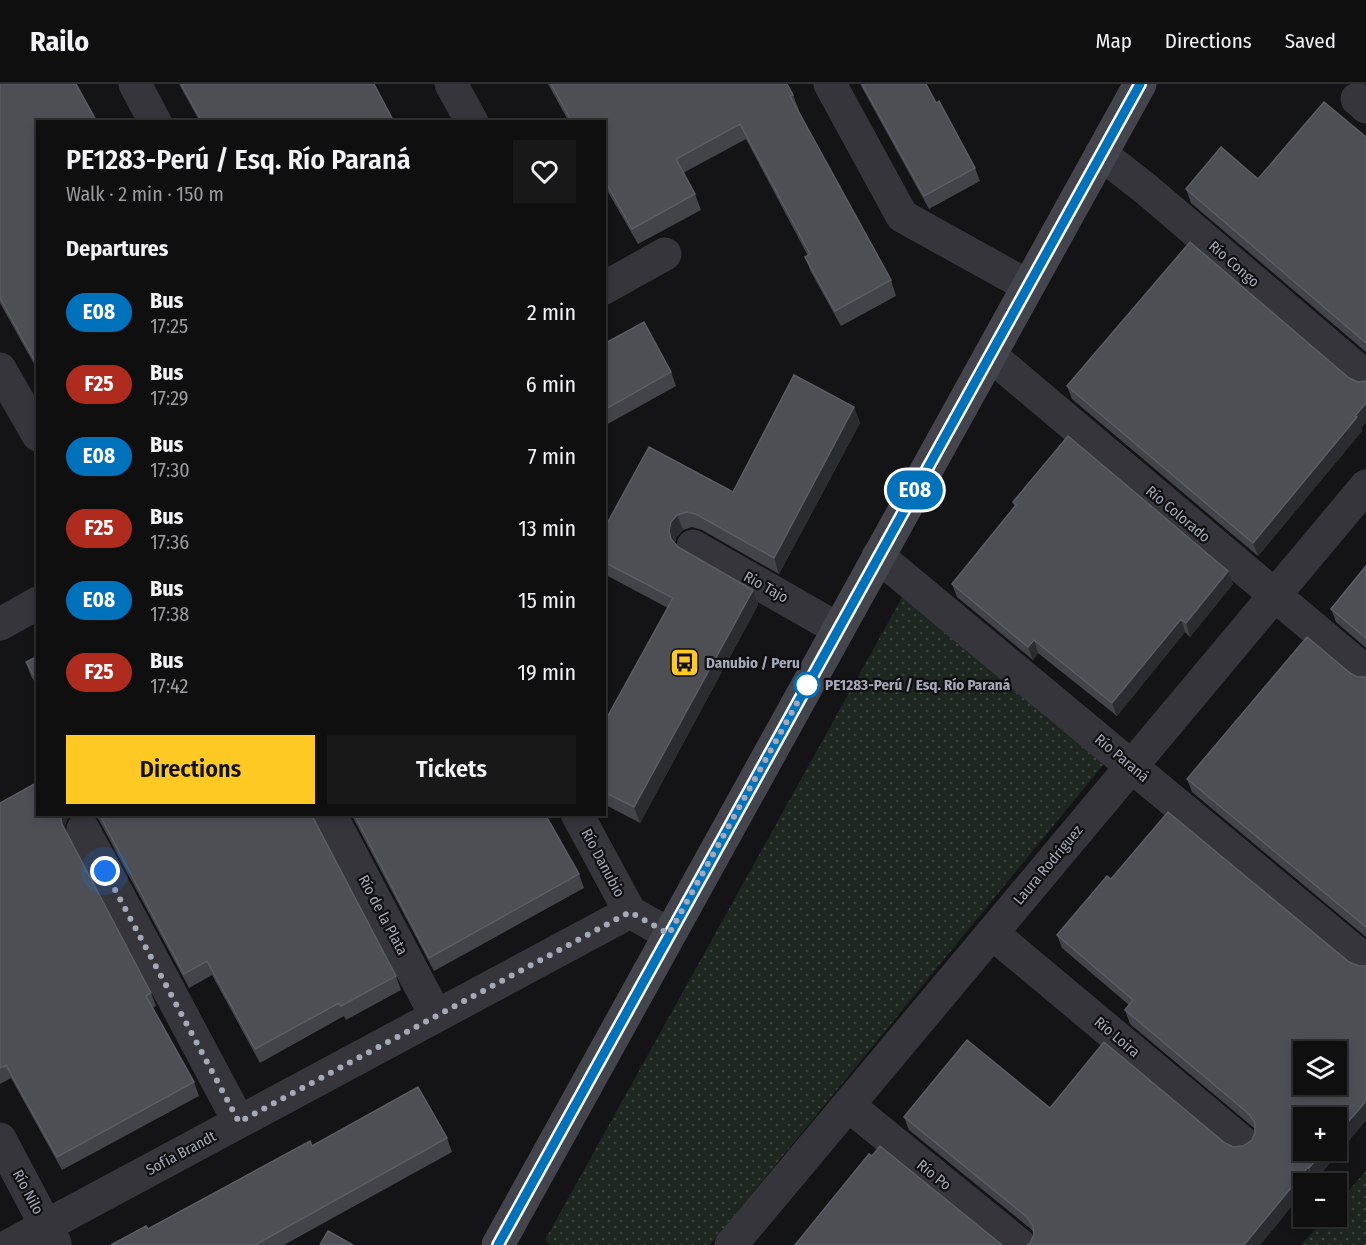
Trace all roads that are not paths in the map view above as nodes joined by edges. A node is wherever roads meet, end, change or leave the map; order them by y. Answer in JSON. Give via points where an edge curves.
{"nodes":[{"id":1,"x":135,"y":84,"type":"edge"},
{"id":2,"x":451,"y":84,"type":"edge"},
{"id":3,"x":830,"y":84,"type":"edge"},
{"id":4,"x":1137,"y":86,"type":"edge"},
{"id":5,"x":154,"y":120,"type":"edge"},
{"id":6,"x":471,"y":120,"type":"edge"},
{"id":7,"x":1101,"y":154,"type":"junction"},
{"id":8,"x":665,"y":254,"type":"dead end"},
{"id":9,"x":1028,"y":286,"type":"junction"},
{"id":10,"x":606,"y":287,"type":"edge"},
{"id":11,"x":990,"y":355,"type":"junction"},
{"id":12,"x":0,"y":369,"type":"edge"},
{"id":13,"x":1366,"y":377,"type":"edge"},
{"id":14,"x":36,"y":432,"type":"edge"},
{"id":15,"x":1366,"y":486,"type":"edge"},
{"id":16,"x":693,"y":546,"type":"dead end"},
{"id":17,"x":878,"y":556,"type":"junction"},
{"id":18,"x":1274,"y":595,"type":"junction"},
{"id":19,"x":36,"y":604,"type":"edge"},
{"id":20,"x":0,"y":624,"type":"edge"},
{"id":21,"x":838,"y":629,"type":"junction"},
{"id":22,"x":1366,"y":672,"type":"edge"},
{"id":23,"x":1132,"y":766,"type":"junction"},
{"id":24,"x":331,"y":816,"type":"edge"},
{"id":25,"x":578,"y":816,"type":"edge"},
{"id":26,"x":83,"y":829,"type":"dead end"},
{"id":27,"x":630,"y":912,"type":"junction"},
{"id":28,"x":992,"y":933,"type":"junction"},
{"id":29,"x":669,"y":934,"type":"junction"},
{"id":30,"x":1366,"y":961,"type":"edge"},
{"id":31,"x":436,"y":1016,"type":"junction"},
{"id":32,"x":848,"y":1105,"type":"junction"},
{"id":33,"x":239,"y":1122,"type":"junction"},
{"id":34,"x":0,"y":1139,"type":"edge"},
{"id":35,"x":1242,"y":1142,"type":"dead end"},
{"id":36,"x":51,"y":1235,"type":"edge"},
{"id":37,"x":10,"y":1245,"type":"edge"},
{"id":38,"x":498,"y":1245,"type":"edge"},
{"id":39,"x":730,"y":1245,"type":"edge"},
{"id":40,"x":1020,"y":1245,"type":"edge"}],
"edges":[{"from":1,"to":5,"type":"street"},
{"from":2,"to":6,"type":"street"},
{"from":3,"to":9,"type":"street","via":[[902,216]]},
{"from":4,"to":7,"type":"street"},
{"from":7,"to":9,"type":"street"},
{"from":7,"to":13,"type":"street","name":"Río Congo"},
{"from":8,"to":10,"type":"street"},
{"from":9,"to":11,"type":"street"},
{"from":11,"to":17,"type":"street"},
{"from":11,"to":18,"type":"street","name":"Río Colorado"},
{"from":12,"to":14,"type":"street"},
{"from":15,"to":18,"type":"street","name":"Laura Rodríguez"},
{"from":16,"to":21,"type":"street","name":"Rio Tajo"},
{"from":17,"to":21,"type":"street"},
{"from":17,"to":23,"type":"street","name":"Río Paraná"},
{"from":18,"to":22,"type":"street","name":"Río Colorado"},
{"from":18,"to":23,"type":"street","name":"Laura Rodríguez"},
{"from":19,"to":20,"type":"street"},
{"from":21,"to":29,"type":"street"},
{"from":23,"to":28,"type":"street","name":"Laura Rodríguez"},
{"from":23,"to":30,"type":"street","name":"Río Paraná"},
{"from":24,"to":31,"type":"street","name":"Río de la Plata"},
{"from":25,"to":27,"type":"street","name":"Río Danubio"},
{"from":26,"to":33,"type":"street"},
{"from":27,"to":29,"type":"street"},
{"from":27,"to":31,"type":"street","name":"Sofía Brandt"},
{"from":28,"to":32,"type":"street","name":"Laura Rodríguez"},
{"from":28,"to":35,"type":"street","name":"Río Loira"},
{"from":29,"to":38,"type":"street"},
{"from":31,"to":33,"type":"street","name":"Sofía Brandt"},
{"from":32,"to":39,"type":"street","name":"Laura Rodríguez"},
{"from":32,"to":40,"type":"street","name":"Río Po"},
{"from":33,"to":36,"type":"street","name":"Sofía Brandt"},
{"from":34,"to":36,"type":"street","name":"Río Nilo"},
{"from":36,"to":37,"type":"street","name":"Sofía Brandt"}]}
